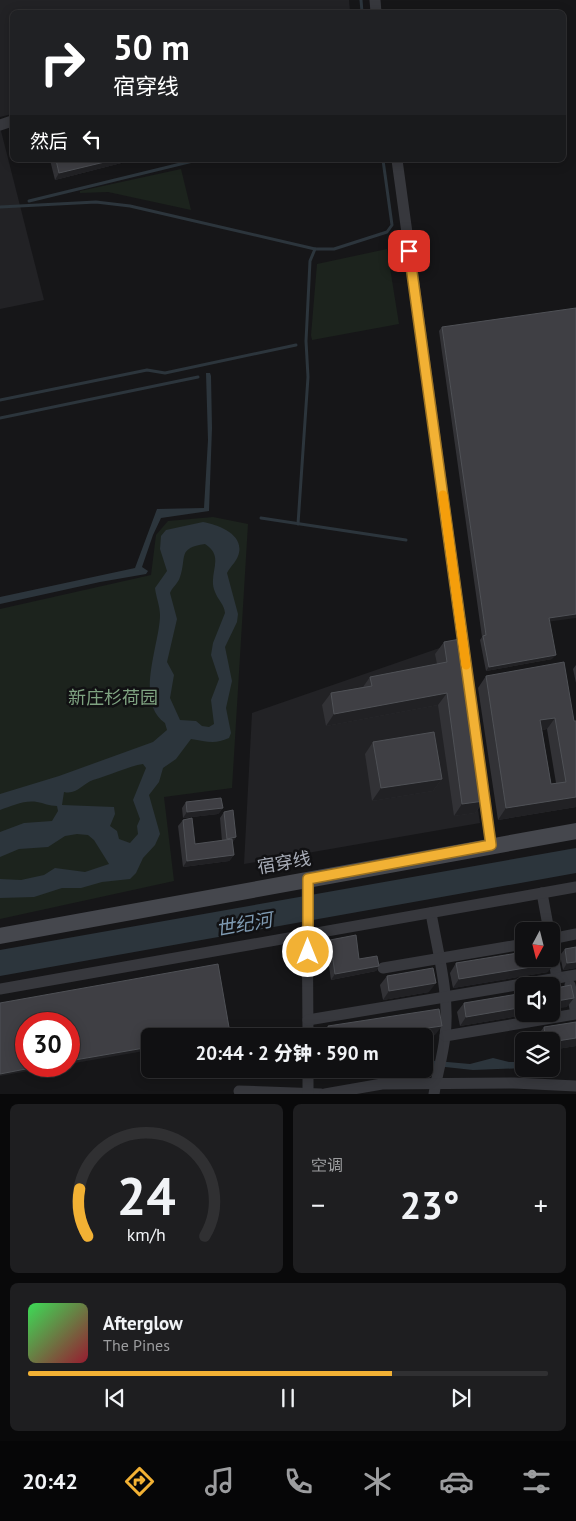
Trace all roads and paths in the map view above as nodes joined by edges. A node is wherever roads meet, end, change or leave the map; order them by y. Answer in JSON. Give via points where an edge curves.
{"nodes":[{"id":1,"x":397,"y":162,"type":"edge"},
{"id":2,"x":576,"y":831,"type":"edge"},
{"id":3,"x":491,"y":845,"type":"junction"},
{"id":4,"x":308,"y":884,"type":"junction"},
{"id":5,"x":575,"y":890,"type":"edge"},
{"id":6,"x":542,"y":893,"type":"junction"},
{"id":7,"x":431,"y":913,"type":"junction"},
{"id":8,"x":547,"y":922,"type":"edge"},
{"id":9,"x":308,"y":934,"type":"junction"},
{"id":10,"x":576,"y":934,"type":"edge"},
{"id":11,"x":0,"y":936,"type":"edge"},
{"id":12,"x":560,"y":937,"type":"edge"},
{"id":13,"x":515,"y":945,"type":"edge"},
{"id":14,"x":438,"y":958,"type":"junction"},
{"id":15,"x":560,"y":962,"type":"edge"},
{"id":16,"x":383,"y":968,"type":"dead end"},
{"id":17,"x":567,"y":976,"type":"edge"},
{"id":18,"x":0,"y":989,"type":"edge"},
{"id":19,"x":445,"y":998,"type":"junction"},
{"id":20,"x":576,"y":1013,"type":"edge"},
{"id":21,"x":308,"y":1020,"type":"junction"},
{"id":22,"x":308,"y":1028,"type":"edge"},
{"id":23,"x":446,"y":1036,"type":"junction"},
{"id":24,"x":308,"y":1078,"type":"edge"},
{"id":25,"x":576,"y":1086,"type":"edge"},
{"id":26,"x":435,"y":1089,"type":"edge"},
{"id":27,"x":559,"y":1089,"type":"edge"},
{"id":28,"x":239,"y":1091,"type":"dead end"},
{"id":29,"x":308,"y":1092,"type":"edge"},
{"id":30,"x":321,"y":1094,"type":"edge"},
{"id":31,"x":325,"y":1094,"type":"edge"}],
"edges":[{"from":1,"to":3,"type":"street"},
{"from":2,"to":3,"type":"main road","name":"宿穿线"},
{"from":3,"to":4,"type":"main road","name":"宿穿线"},
{"from":4,"to":9,"type":"street"},
{"from":4,"to":11,"type":"main road","name":"宿穿线"},
{"from":5,"to":6,"type":"street"},
{"from":6,"to":7,"type":"street"},
{"from":6,"to":8,"type":"street"},
{"from":7,"to":9,"type":"street"},
{"from":7,"to":14,"type":"street"},
{"from":9,"to":18,"type":"street"},
{"from":9,"to":21,"type":"street"},
{"from":10,"to":12,"type":"street"},
{"from":13,"to":14,"type":"street"},
{"from":14,"to":16,"type":"street"},
{"from":14,"to":19,"type":"street"},
{"from":15,"to":17,"type":"street"},
{"from":17,"to":19,"type":"street"},
{"from":17,"to":20,"type":"street"},
{"from":19,"to":21,"type":"street"},
{"from":19,"to":23,"type":"street"},
{"from":20,"to":23,"type":"street"},
{"from":21,"to":22,"type":"street"},
{"from":23,"to":26,"type":"street"},
{"from":24,"to":29,"type":"street"},
{"from":25,"to":27,"type":"street"},
{"from":26,"to":27,"type":"street","via":[[514,1083]]},
{"from":26,"to":31,"type":"street","via":[[382,1084]]},
{"from":28,"to":29,"type":"street"},
{"from":29,"to":30,"type":"street"}]}
